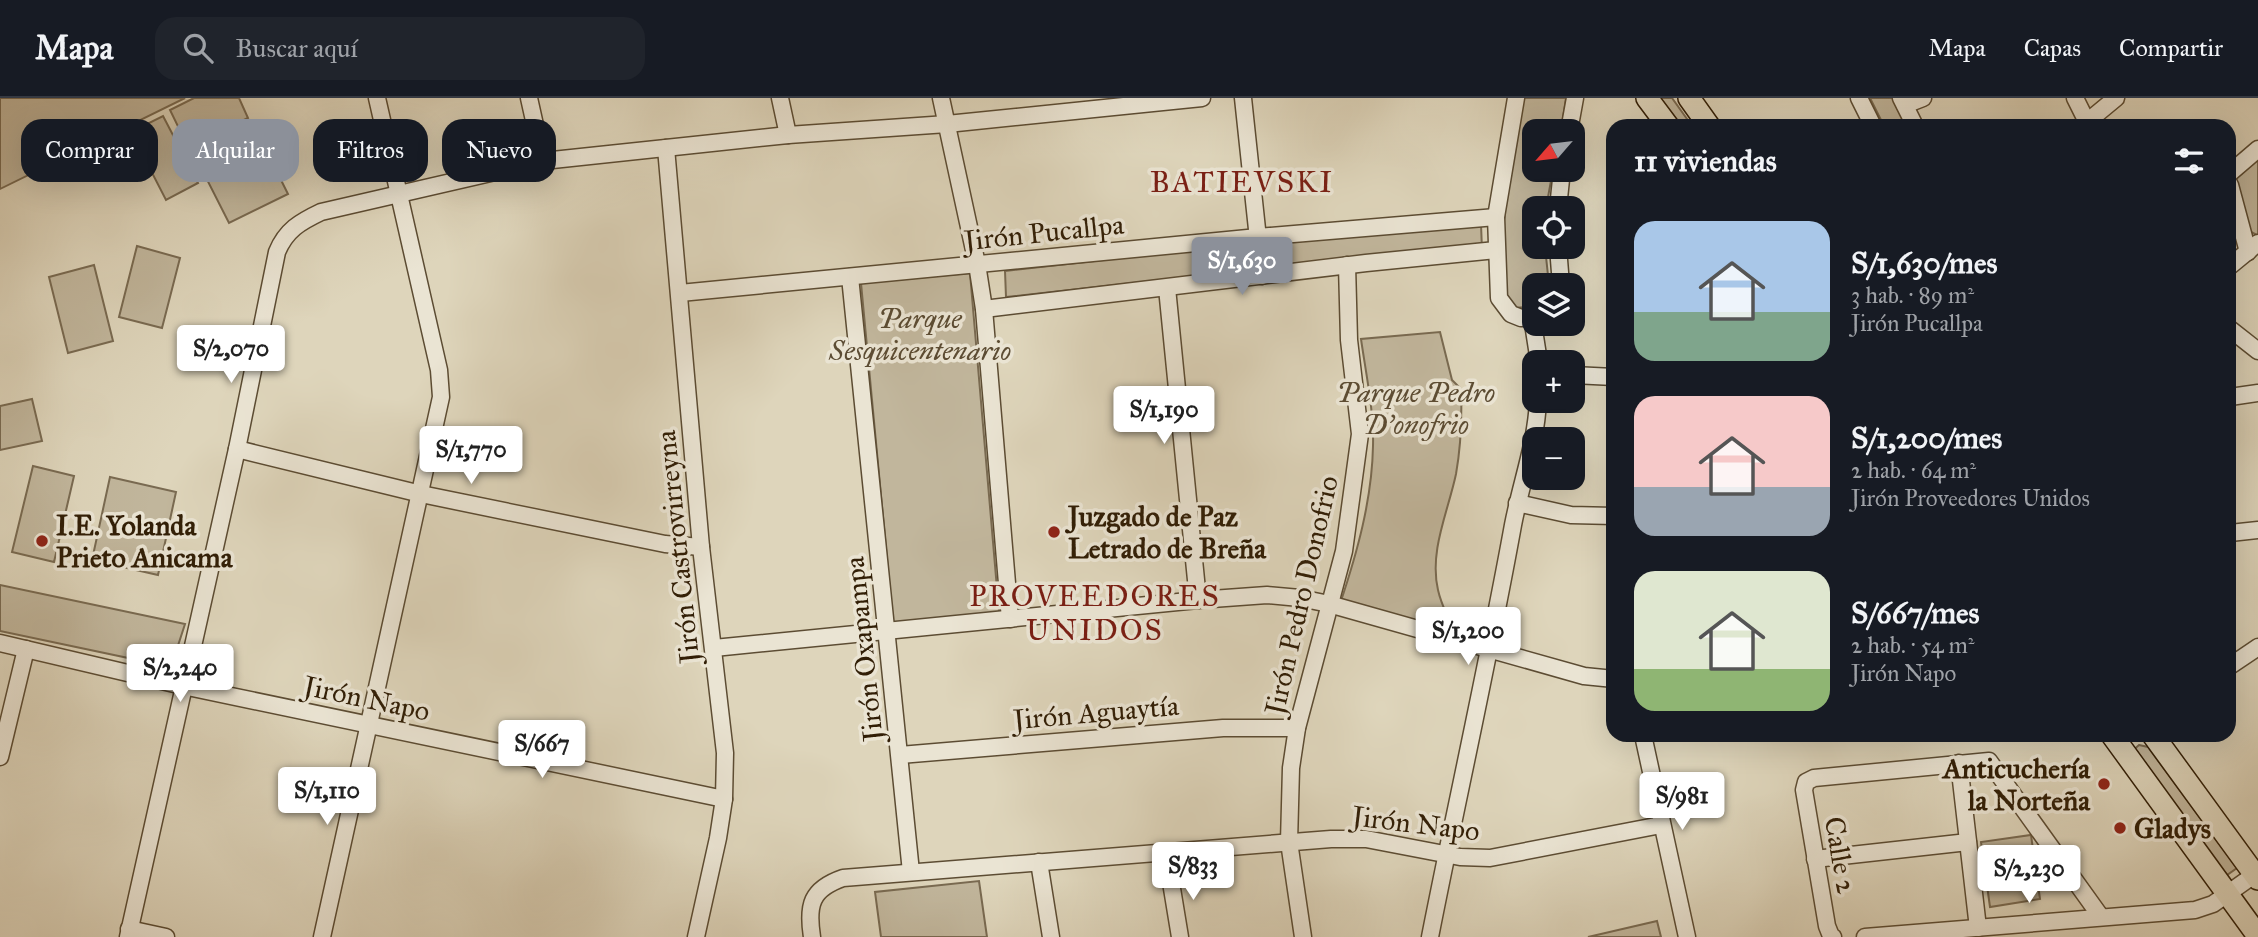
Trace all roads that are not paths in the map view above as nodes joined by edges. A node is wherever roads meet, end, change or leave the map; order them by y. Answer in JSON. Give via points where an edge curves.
{"nodes":[{"id":1,"x":377,"y":98,"type":"edge"},
{"id":2,"x":529,"y":98,"type":"edge"},
{"id":3,"x":780,"y":98,"type":"edge"},
{"id":4,"x":941,"y":98,"type":"edge"},
{"id":5,"x":1202,"y":98,"type":"edge"},
{"id":6,"x":1243,"y":98,"type":"edge"},
{"id":7,"x":1516,"y":98,"type":"edge"},
{"id":8,"x":1575,"y":98,"type":"edge"},
{"id":9,"x":1647,"y":98,"type":"edge"},
{"id":10,"x":1689,"y":98,"type":"edge"},
{"id":11,"x":1859,"y":98,"type":"edge"},
{"id":12,"x":1923,"y":98,"type":"edge"},
{"id":13,"x":2075,"y":98,"type":"edge"},
{"id":14,"x":2116,"y":98,"type":"edge"},
{"id":15,"x":1148,"y":101,"type":"edge"},
{"id":16,"x":1903,"y":102,"type":"edge"},
{"id":17,"x":534,"y":119,"type":"edge"},
{"id":18,"x":1571,"y":119,"type":"edge"},
{"id":19,"x":1663,"y":119,"type":"edge"},
{"id":20,"x":1704,"y":119,"type":"edge"},
{"id":21,"x":1865,"y":119,"type":"edge"},
{"id":22,"x":1912,"y":119,"type":"edge"},
{"id":23,"x":2086,"y":119,"type":"edge"},
{"id":24,"x":2093,"y":119,"type":"edge"},
{"id":25,"x":947,"y":124,"type":"junction"},
{"id":26,"x":788,"y":135,"type":"junction"},
{"id":27,"x":666,"y":148,"type":"junction"},
{"id":28,"x":2258,"y":149,"type":"edge"},
{"id":29,"x":556,"y":159,"type":"edge"},
{"id":30,"x":2236,"y":168,"type":"edge"},
{"id":31,"x":448,"y":182,"type":"edge"},
{"id":32,"x":400,"y":193,"type":"junction"},
{"id":33,"x":2236,"y":201,"type":"edge"},
{"id":34,"x":1496,"y":217,"type":"junction"},
{"id":35,"x":1258,"y":237,"type":"junction"},
{"id":36,"x":2253,"y":247,"type":"edge"},
{"id":37,"x":1496,"y":250,"type":"junction"},
{"id":38,"x":2236,"y":261,"type":"edge"},
{"id":39,"x":977,"y":264,"type":"junction"},
{"id":40,"x":1347,"y":265,"type":"junction"},
{"id":41,"x":1262,"y":276,"type":"junction"},
{"id":42,"x":850,"y":277,"type":"junction"},
{"id":43,"x":1167,"y":288,"type":"junction"},
{"id":44,"x":680,"y":293,"type":"junction"},
{"id":45,"x":984,"y":309,"type":"junction"},
{"id":46,"x":1522,"y":318,"type":"edge"},
{"id":47,"x":2236,"y":334,"type":"edge"},
{"id":48,"x":2258,"y":351,"type":"edge"},
{"id":49,"x":1585,"y":376,"type":"edge"},
{"id":50,"x":1606,"y":377,"type":"edge"},
{"id":51,"x":2258,"y":393,"type":"edge"},
{"id":52,"x":2236,"y":396,"type":"edge"},
{"id":53,"x":1537,"y":413,"type":"edge"},
{"id":54,"x":237,"y":449,"type":"junction"},
{"id":55,"x":421,"y":494,"type":"junction"},
{"id":56,"x":1517,"y":503,"type":"junction"},
{"id":57,"x":1606,"y":516,"type":"edge"},
{"id":58,"x":2258,"y":530,"type":"edge"},
{"id":59,"x":2236,"y":532,"type":"edge"},
{"id":60,"x":701,"y":547,"type":"junction"},
{"id":61,"x":1198,"y":600,"type":"junction"},
{"id":62,"x":1329,"y":604,"type":"junction"},
{"id":63,"x":1010,"y":619,"type":"junction"},
{"id":64,"x":887,"y":631,"type":"junction"},
{"id":65,"x":0,"y":643,"type":"edge"},
{"id":66,"x":2258,"y":647,"type":"edge"},
{"id":67,"x":714,"y":648,"type":"junction"},
{"id":68,"x":26,"y":649,"type":"junction"},
{"id":69,"x":1491,"y":650,"type":"junction"},
{"id":70,"x":2236,"y":662,"type":"edge"},
{"id":71,"x":1606,"y":678,"type":"edge"},
{"id":72,"x":183,"y":685,"type":"junction"},
{"id":73,"x":368,"y":725,"type":"junction"},
{"id":74,"x":1297,"y":728,"type":"junction"},
{"id":75,"x":1644,"y":742,"type":"edge"},
{"id":76,"x":2121,"y":742,"type":"edge"},
{"id":77,"x":2157,"y":742,"type":"edge"},
{"id":78,"x":900,"y":755,"type":"junction"},
{"id":79,"x":0,"y":757,"type":"edge"},
{"id":80,"x":1959,"y":764,"type":"junction"},
{"id":81,"x":724,"y":799,"type":"junction"},
{"id":82,"x":1661,"y":825,"type":"junction"},
{"id":83,"x":1289,"y":842,"type":"junction"},
{"id":84,"x":1968,"y":842,"type":"junction"},
{"id":85,"x":1166,"y":852,"type":"junction"},
{"id":86,"x":1446,"y":854,"type":"junction"},
{"id":87,"x":1815,"y":859,"type":"junction"},
{"id":88,"x":1039,"y":862,"type":"junction"},
{"id":89,"x":911,"y":872,"type":"junction"},
{"id":90,"x":2256,"y":877,"type":"edge"},
{"id":91,"x":2227,"y":894,"type":"junction"},
{"id":92,"x":2101,"y":917,"type":"junction"},
{"id":93,"x":1978,"y":928,"type":"junction"},
{"id":94,"x":128,"y":933,"type":"edge"},
{"id":95,"x":2258,"y":936,"type":"edge"},
{"id":96,"x":166,"y":937,"type":"edge"},
{"id":97,"x":322,"y":937,"type":"edge"},
{"id":98,"x":696,"y":937,"type":"edge"},
{"id":99,"x":812,"y":937,"type":"edge"},
{"id":100,"x":1051,"y":937,"type":"edge"},
{"id":101,"x":1180,"y":937,"type":"edge"},
{"id":102,"x":1303,"y":937,"type":"edge"},
{"id":103,"x":1430,"y":937,"type":"edge"},
{"id":104,"x":1686,"y":937,"type":"edge"},
{"id":105,"x":1832,"y":937,"type":"edge"},
{"id":106,"x":1865,"y":937,"type":"edge"}],
"edges":[{"from":1,"to":32,"type":"street"},
{"from":2,"to":17,"type":"street"},
{"from":3,"to":26,"type":"street"},
{"from":4,"to":25,"type":"street"},
{"from":5,"to":15,"type":"street"},
{"from":6,"to":35,"type":"street"},
{"from":7,"to":34,"type":"street"},
{"from":8,"to":18,"type":"street"},
{"from":9,"to":19,"type":"main road"},
{"from":10,"to":20,"type":"main road"},
{"from":11,"to":21,"type":"street"},
{"from":12,"to":16,"type":"street"},
{"from":13,"to":23,"type":"street"},
{"from":14,"to":24,"type":"street"},
{"from":15,"to":25,"type":"street"},
{"from":16,"to":22,"type":"street"},
{"from":25,"to":26,"type":"street"},
{"from":25,"to":39,"type":"street"},
{"from":26,"to":27,"type":"street"},
{"from":27,"to":29,"type":"street"},
{"from":27,"to":44,"type":"street","name":"Jirón Castrovirreyna"},
{"from":28,"to":30,"type":"street"},
{"from":31,"to":32,"type":"street"},
{"from":32,"to":54,"type":"street","via":[[321,212],[292,227],[283,238]]},
{"from":32,"to":55,"type":"street","via":[[441,397]]},
{"from":33,"to":36,"type":"street"},
{"from":34,"to":35,"type":"street","name":"Jirón Pucallpa"},
{"from":34,"to":37,"type":"street"},
{"from":35,"to":39,"type":"street","name":"Jirón Pucallpa"},
{"from":35,"to":41,"type":"street"},
{"from":36,"to":38,"type":"street"},
{"from":37,"to":40,"type":"street"},
{"from":37,"to":46,"type":"street","via":[[1499,298],[1511,314]]},
{"from":39,"to":42,"type":"street","name":"Jirón Pucallpa"},
{"from":39,"to":45,"type":"street"},
{"from":40,"to":41,"type":"street"},
{"from":40,"to":62,"type":"street","name":"Jirón Pedro Donofrio","via":[[1349,340],[1360,434],[1344,551]]},
{"from":41,"to":43,"type":"street"},
{"from":42,"to":44,"type":"street","name":"Jirón Pucallpa"},
{"from":42,"to":64,"type":"street","name":"Jirón Oxapampa"},
{"from":43,"to":45,"type":"street"},
{"from":43,"to":61,"type":"street"},
{"from":44,"to":60,"type":"street","name":"Jirón Castrovirreyna"},
{"from":45,"to":63,"type":"street"},
{"from":47,"to":48,"type":"street"},
{"from":49,"to":50,"type":"street"},
{"from":51,"to":52,"type":"street"},
{"from":53,"to":56,"type":"street"},
{"from":54,"to":55,"type":"street"},
{"from":54,"to":72,"type":"street"},
{"from":55,"to":60,"type":"street","via":[[665,544]]},
{"from":55,"to":73,"type":"street"},
{"from":56,"to":57,"type":"street","via":[[1571,515]]},
{"from":56,"to":69,"type":"street"},
{"from":58,"to":59,"type":"street"},
{"from":60,"to":67,"type":"street","name":"Jirón Castrovirreyna"},
{"from":61,"to":62,"type":"street","via":[[1267,595]]},
{"from":61,"to":63,"type":"street"},
{"from":62,"to":69,"type":"street"},
{"from":62,"to":74,"type":"street","name":"Jirón Pedro Donofrio"},
{"from":63,"to":64,"type":"street"},
{"from":64,"to":67,"type":"street"},
{"from":64,"to":78,"type":"street","name":"Jirón Oxapampa"},
{"from":65,"to":68,"type":"street","name":"Jirón Napo"},
{"from":66,"to":70,"type":"street"},
{"from":67,"to":81,"type":"street","name":"Jirón Castrovirreyna","via":[[725,752]]},
{"from":68,"to":72,"type":"street","name":"Jirón Napo"},
{"from":68,"to":79,"type":"street"},
{"from":69,"to":71,"type":"street"},
{"from":69,"to":86,"type":"street"},
{"from":72,"to":73,"type":"street","name":"Jirón Napo"},
{"from":72,"to":94,"type":"street"},
{"from":73,"to":81,"type":"street","name":"Jirón Napo"},
{"from":73,"to":97,"type":"street"},
{"from":74,"to":78,"type":"street","name":"Jirón Aguaytía","via":[[1223,728]]},
{"from":74,"to":83,"type":"street","name":"Jirón Pedro Donofrio","via":[[1289,792]]},
{"from":75,"to":82,"type":"street"},
{"from":76,"to":91,"type":"main road"},
{"from":77,"to":90,"type":"main road"},
{"from":78,"to":89,"type":"street","name":"Jirón Oxapampa"},
{"from":80,"to":84,"type":"street"},
{"from":80,"to":87,"type":"street","name":"Calle 2","via":[[1806,782]]},
{"from":80,"to":92,"type":"street","via":[[1989,761]]},
{"from":81,"to":98,"type":"street","name":"Jirón Castrovirreyna"},
{"from":82,"to":86,"type":"street","name":"Jirón Napo","via":[[1490,858]]},
{"from":82,"to":104,"type":"street"},
{"from":83,"to":85,"type":"street","name":"Jirón Napo"},
{"from":83,"to":86,"type":"street","name":"Jirón Napo","via":[[1366,839]]},
{"from":83,"to":102,"type":"street","name":"Jirón Pedro Donofrio"},
{"from":84,"to":87,"type":"street"},
{"from":84,"to":93,"type":"street"},
{"from":85,"to":88,"type":"street","name":"Jirón Napo"},
{"from":85,"to":101,"type":"street"},
{"from":86,"to":103,"type":"street"},
{"from":87,"to":105,"type":"street","name":"Calle 2"},
{"from":88,"to":89,"type":"street","name":"Jirón Napo"},
{"from":88,"to":100,"type":"street"},
{"from":89,"to":99,"type":"street","via":[[830,882],[810,905]]},
{"from":90,"to":91,"type":"street"},
{"from":91,"to":92,"type":"street","via":[[2195,910]]},
{"from":91,"to":95,"type":"main road"},
{"from":92,"to":93,"type":"street"},
{"from":93,"to":106,"type":"street"},
{"from":94,"to":96,"type":"street"}]}
